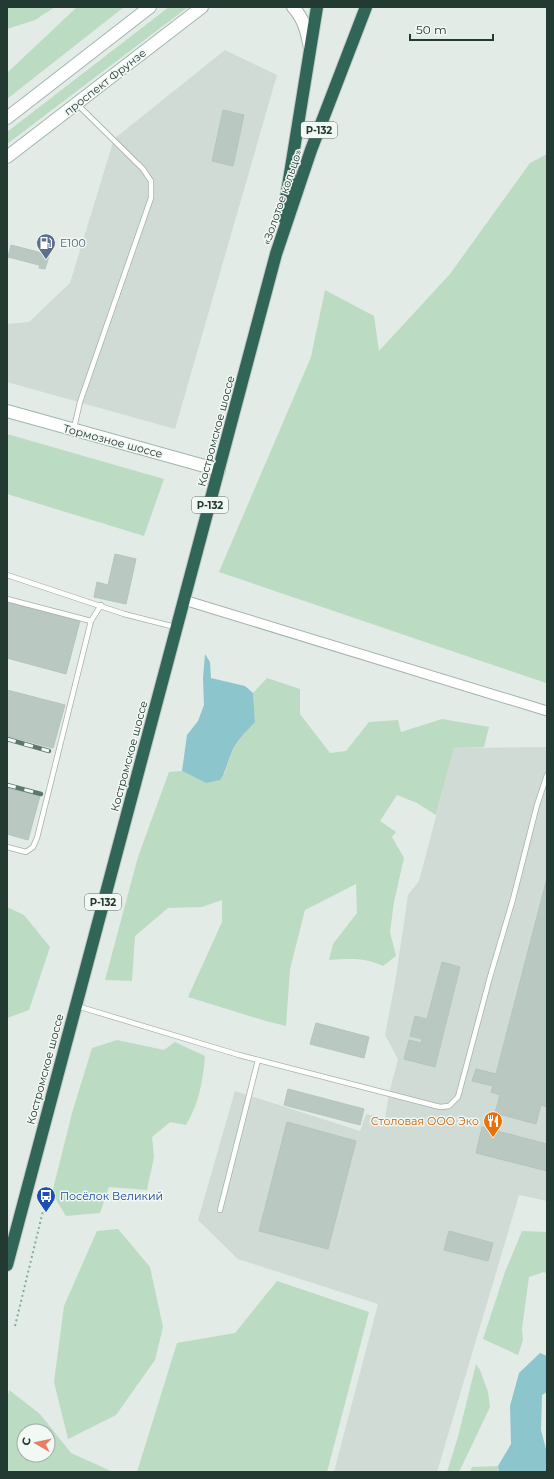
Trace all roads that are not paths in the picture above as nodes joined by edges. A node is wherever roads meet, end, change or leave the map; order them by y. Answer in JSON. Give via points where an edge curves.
{"nodes":[{"id":1,"x":150,"y":7,"type":"edge"},
{"id":2,"x":202,"y":7,"type":"edge"},
{"id":3,"x":294,"y":7,"type":"edge"},
{"id":4,"x":317,"y":7,"type":"edge"},
{"id":5,"x":366,"y":7,"type":"edge"},
{"id":6,"x":311,"y":51,"type":"junction"},
{"id":7,"x":77,"y":104,"type":"junction"},
{"id":8,"x":7,"y":118,"type":"edge"},
{"id":9,"x":7,"y":157,"type":"edge"},
{"id":10,"x":276,"y":254,"type":"junction"},
{"id":11,"x":7,"y":411,"type":"edge"},
{"id":12,"x":73,"y":430,"type":"junction"},
{"id":13,"x":219,"y":470,"type":"junction"},
{"id":14,"x":7,"y":575,"type":"edge"},
{"id":15,"x":7,"y":599,"type":"edge"},
{"id":16,"x":184,"y":600,"type":"junction"},
{"id":17,"x":101,"y":605,"type":"junction"},
{"id":18,"x":91,"y":621,"type":"junction"},
{"id":19,"x":177,"y":627,"type":"junction"},
{"id":20,"x":547,"y":711,"type":"edge"},
{"id":21,"x":547,"y":775,"type":"edge"},
{"id":22,"x":7,"y":847,"type":"edge"},
{"id":23,"x":75,"y":1006,"type":"junction"},
{"id":24,"x":258,"y":1060,"type":"junction"},
{"id":25,"x":220,"y":1210,"type":"dead end"},
{"id":26,"x":7,"y":1265,"type":"edge"}],
"edges":[{"from":1,"to":8,"type":"main road"},
{"from":2,"to":7,"type":"main road","name":"проспект Фрунзе"},
{"from":3,"to":6,"type":"main road","via":[[305,24]]},
{"from":4,"to":6,"type":"highway","name":"«Золотое кольцо»","number":"Р-132"},
{"from":5,"to":10,"type":"highway","name":"«Золотое кольцо»","number":"Р-132","via":[[311,150]]},
{"from":6,"to":10,"type":"highway","name":"«Золотое кольцо»","number":"Р-132"},
{"from":7,"to":9,"type":"main road","name":"проспект Фрунзе"},
{"from":7,"to":12,"type":"lane","via":[[143,169],[151,181],[151,198],[80,402]]},
{"from":10,"to":13,"type":"highway","name":"Костромское шоссе","number":"Р-132"},
{"from":11,"to":12,"type":"main road","name":"Тормозное шоссе"},
{"from":12,"to":13,"type":"main road","name":"Тормозное шоссе"},
{"from":13,"to":16,"type":"highway","name":"Костромское шоссе","number":"Р-132"},
{"from":14,"to":17,"type":"lane"},
{"from":15,"to":18,"type":"lane"},
{"from":16,"to":19,"type":"highway","name":"Костромское шоссе","number":"Р-132"},
{"from":16,"to":20,"type":"street"},
{"from":17,"to":18,"type":"lane"},
{"from":17,"to":19,"type":"lane","via":[[124,614]]},
{"from":18,"to":22,"type":"lane","via":[[37,838],[33,847],[26,852]]},
{"from":19,"to":23,"type":"highway","name":"Костромское шоссе","number":"Р-132"},
{"from":21,"to":24,"type":"lane","via":[[458,1097],[449,1106],[440,1107]]},
{"from":23,"to":24,"type":"lane"},
{"from":23,"to":26,"type":"highway","name":"Костромское шоссе","number":"Р-132"},
{"from":24,"to":25,"type":"lane"}]}
